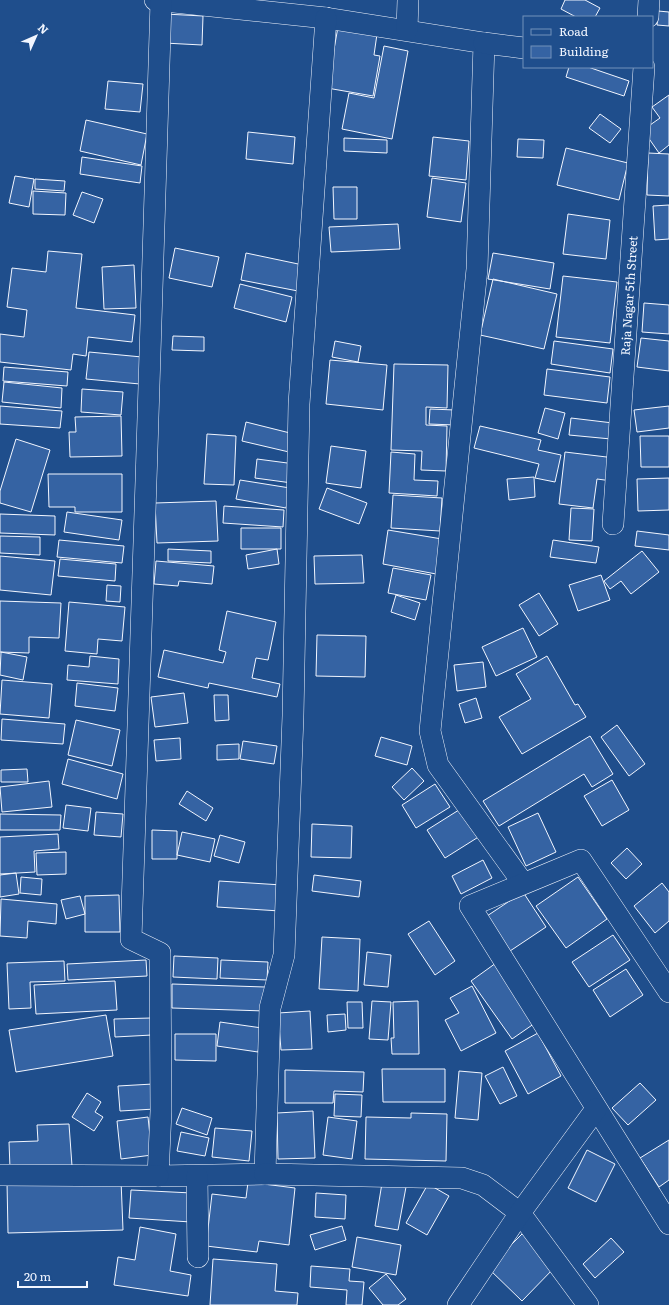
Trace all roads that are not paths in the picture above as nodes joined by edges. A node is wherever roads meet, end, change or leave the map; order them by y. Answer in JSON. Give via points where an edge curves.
{"nodes":[{"id":1,"x":408,"y":0,"type":"edge"},
{"id":2,"x":649,"y":0,"type":"edge"},
{"id":3,"x":158,"y":1,"type":"edge"},
{"id":4,"x":648,"y":16,"type":"edge"},
{"id":5,"x":326,"y":18,"type":"junction"},
{"id":6,"x":407,"y":30,"type":"junction"},
{"id":7,"x":484,"y":43,"type":"junction"},
{"id":8,"x":523,"y":48,"type":"edge"},
{"id":9,"x":644,"y":68,"type":"edge"},
{"id":10,"x":613,"y":524,"type":"dead end"},
{"id":11,"x":523,"y":883,"type":"junction"},
{"id":12,"x":669,"y":992,"type":"edge"},
{"id":13,"x":596,"y":1109,"type":"junction"},
{"id":14,"x":265,"y":1174,"type":"junction"},
{"id":15,"x":0,"y":1175,"type":"edge"},
{"id":16,"x":158,"y":1176,"type":"junction"},
{"id":17,"x":197,"y":1176,"type":"junction"},
{"id":18,"x":520,"y":1213,"type":"junction"},
{"id":19,"x":669,"y":1224,"type":"edge"},
{"id":20,"x":198,"y":1257,"type":"dead end"},
{"id":21,"x":458,"y":1305,"type":"edge"},
{"id":22,"x":588,"y":1305,"type":"edge"}],
"edges":[{"from":1,"to":6,"type":"street"},
{"from":2,"to":4,"type":"street"},
{"from":3,"to":5,"type":"street"},
{"from":3,"to":16,"type":"street","via":[[141,682],[131,939],[160,954],[161,1111]]},
{"from":5,"to":6,"type":"street"},
{"from":5,"to":14,"type":"street","via":[[299,404],[294,716],[284,955],[270,1008]]},
{"from":6,"to":7,"type":"street"},
{"from":7,"to":8,"type":"street"},
{"from":7,"to":11,"type":"street","via":[[477,269],[430,731],[438,765]]},
{"from":9,"to":10,"type":"street","name":"Raja Nagar 5th Street"},
{"from":11,"to":12,"type":"street","via":[[581,860]]},
{"from":11,"to":13,"type":"street","via":[[470,906]]},
{"from":13,"to":18,"type":"street"},
{"from":13,"to":19,"type":"street"},
{"from":14,"to":17,"type":"street"},
{"from":14,"to":18,"type":"street","via":[[462,1178],[483,1185]]},
{"from":15,"to":16,"type":"street"},
{"from":16,"to":17,"type":"street"},
{"from":17,"to":20,"type":"street"},
{"from":18,"to":21,"type":"street"},
{"from":18,"to":22,"type":"street"}]}
